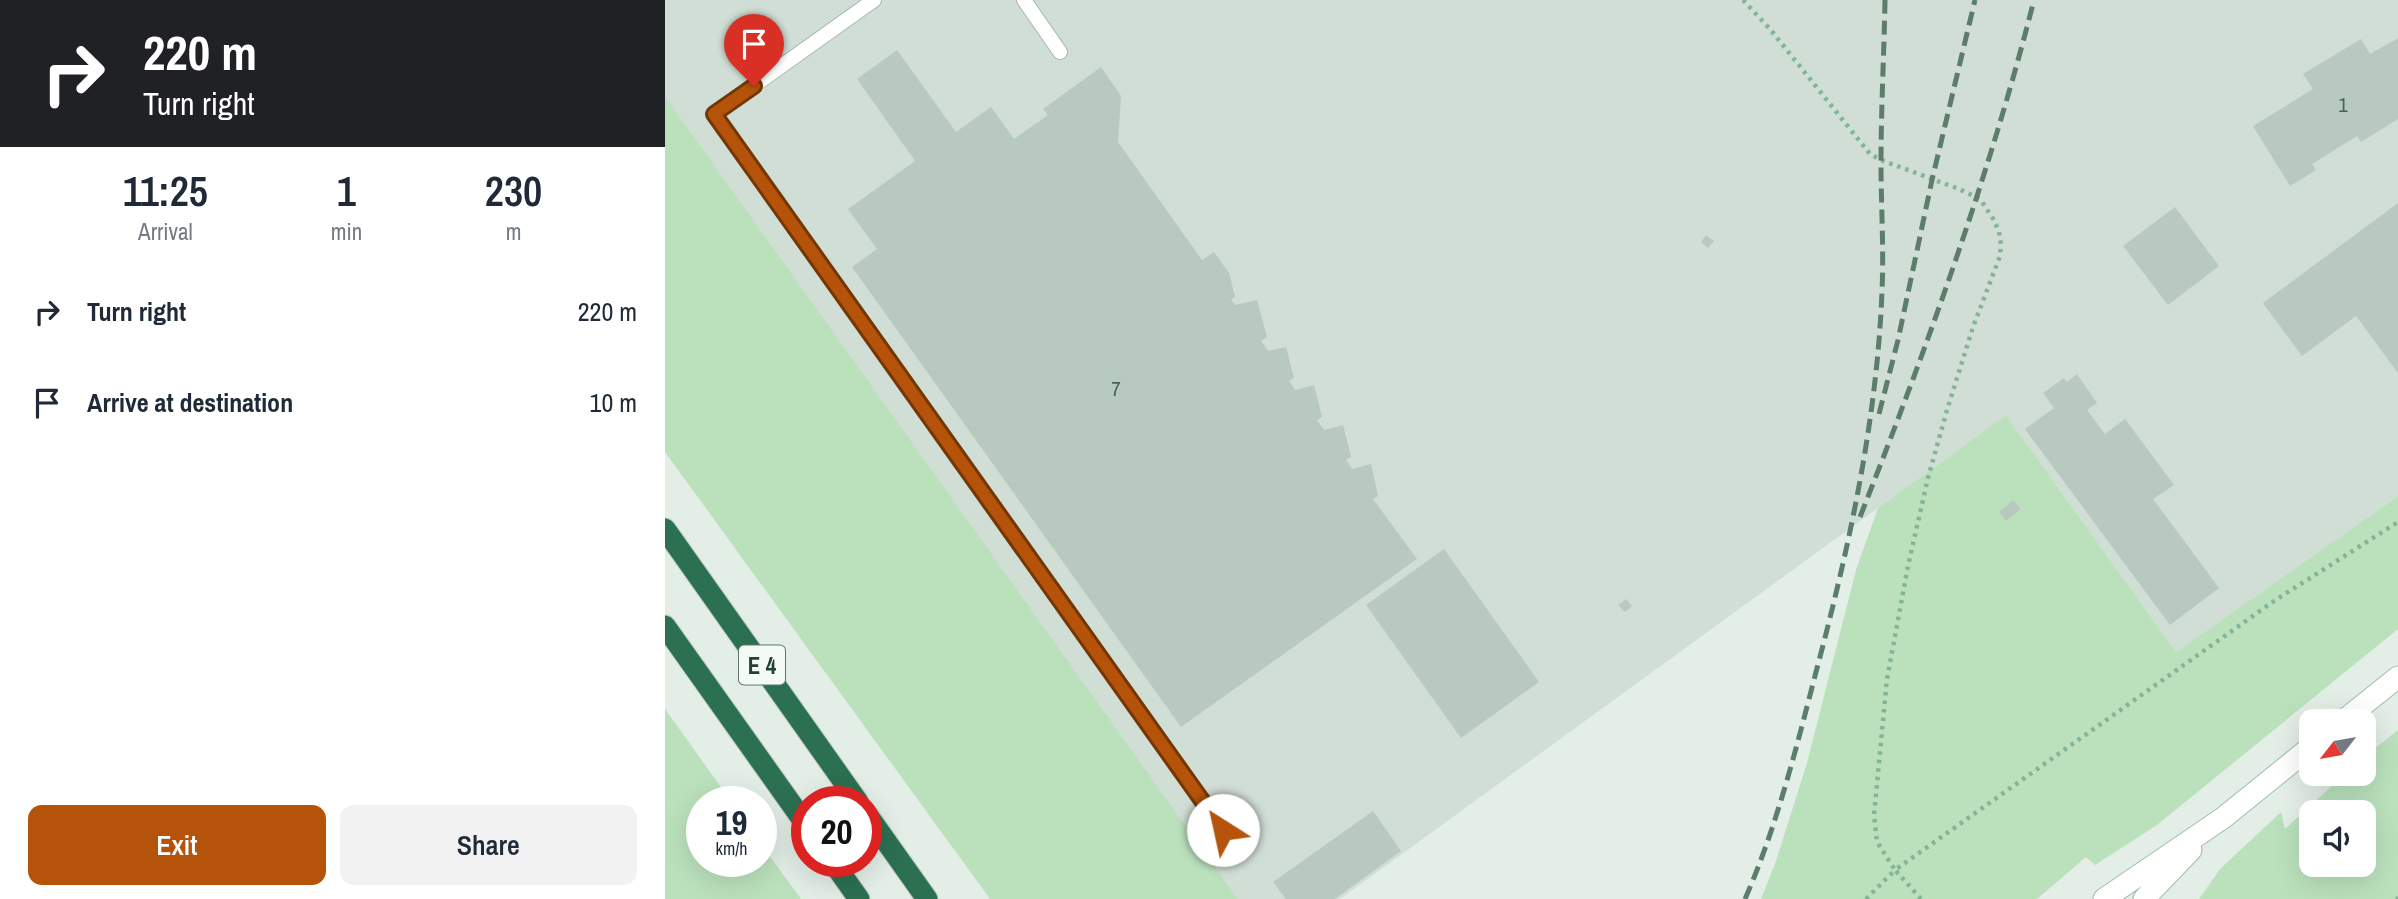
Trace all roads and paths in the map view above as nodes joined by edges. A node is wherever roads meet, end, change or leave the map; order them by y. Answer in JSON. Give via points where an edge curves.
{"nodes":[{"id":1,"x":874,"y":0,"type":"edge"},
{"id":2,"x":1024,"y":0,"type":"edge"},
{"id":3,"x":1743,"y":0,"type":"edge"},
{"id":4,"x":1059,"y":52,"type":"dead end"},
{"id":5,"x":2398,"y":522,"type":"edge"},
{"id":6,"x":665,"y":529,"type":"edge"},
{"id":7,"x":665,"y":626,"type":"edge"},
{"id":8,"x":2398,"y":677,"type":"edge"},
{"id":9,"x":2358,"y":709,"type":"edge"},
{"id":10,"x":2299,"y":757,"type":"edge"},
{"id":11,"x":847,"y":786,"type":"edge"},
{"id":12,"x":791,"y":803,"type":"edge"},
{"id":13,"x":2223,"y":818,"type":"junction"},
{"id":14,"x":1223,"y":830,"type":"dead end"},
{"id":15,"x":882,"y":836,"type":"edge"},
{"id":16,"x":1895,"y":870,"type":"junction"},
{"id":17,"x":843,"y":877,"type":"edge"},
{"id":18,"x":859,"y":899,"type":"edge"},
{"id":19,"x":927,"y":899,"type":"edge"},
{"id":20,"x":1866,"y":899,"type":"edge"},
{"id":21,"x":1921,"y":899,"type":"edge"},
{"id":22,"x":2104,"y":899,"type":"edge"},
{"id":23,"x":2144,"y":899,"type":"edge"}],
"edges":[{"from":1,"to":14,"type":"lane","via":[[714,114]]},
{"from":2,"to":4,"type":"lane"},
{"from":3,"to":16,"type":"path","via":[[1870,154],[1977,198],[1987,207],[1999,232],[2000,256],[1973,327],[1928,478],[1887,679],[1874,815],[1877,842]]},
{"from":5,"to":16,"type":"path","via":[[2244,622]]},
{"from":6,"to":11,"type":"highway","number":"E 4"},
{"from":7,"to":12,"type":"highway","number":"E 4"},
{"from":8,"to":9,"type":"main road"},
{"from":10,"to":13,"type":"main road"},
{"from":13,"to":22,"type":"main road"},
{"from":13,"to":23,"type":"main road"},
{"from":15,"to":19,"type":"highway"},
{"from":16,"to":20,"type":"path"},
{"from":16,"to":21,"type":"path"},
{"from":17,"to":18,"type":"highway"}]}
